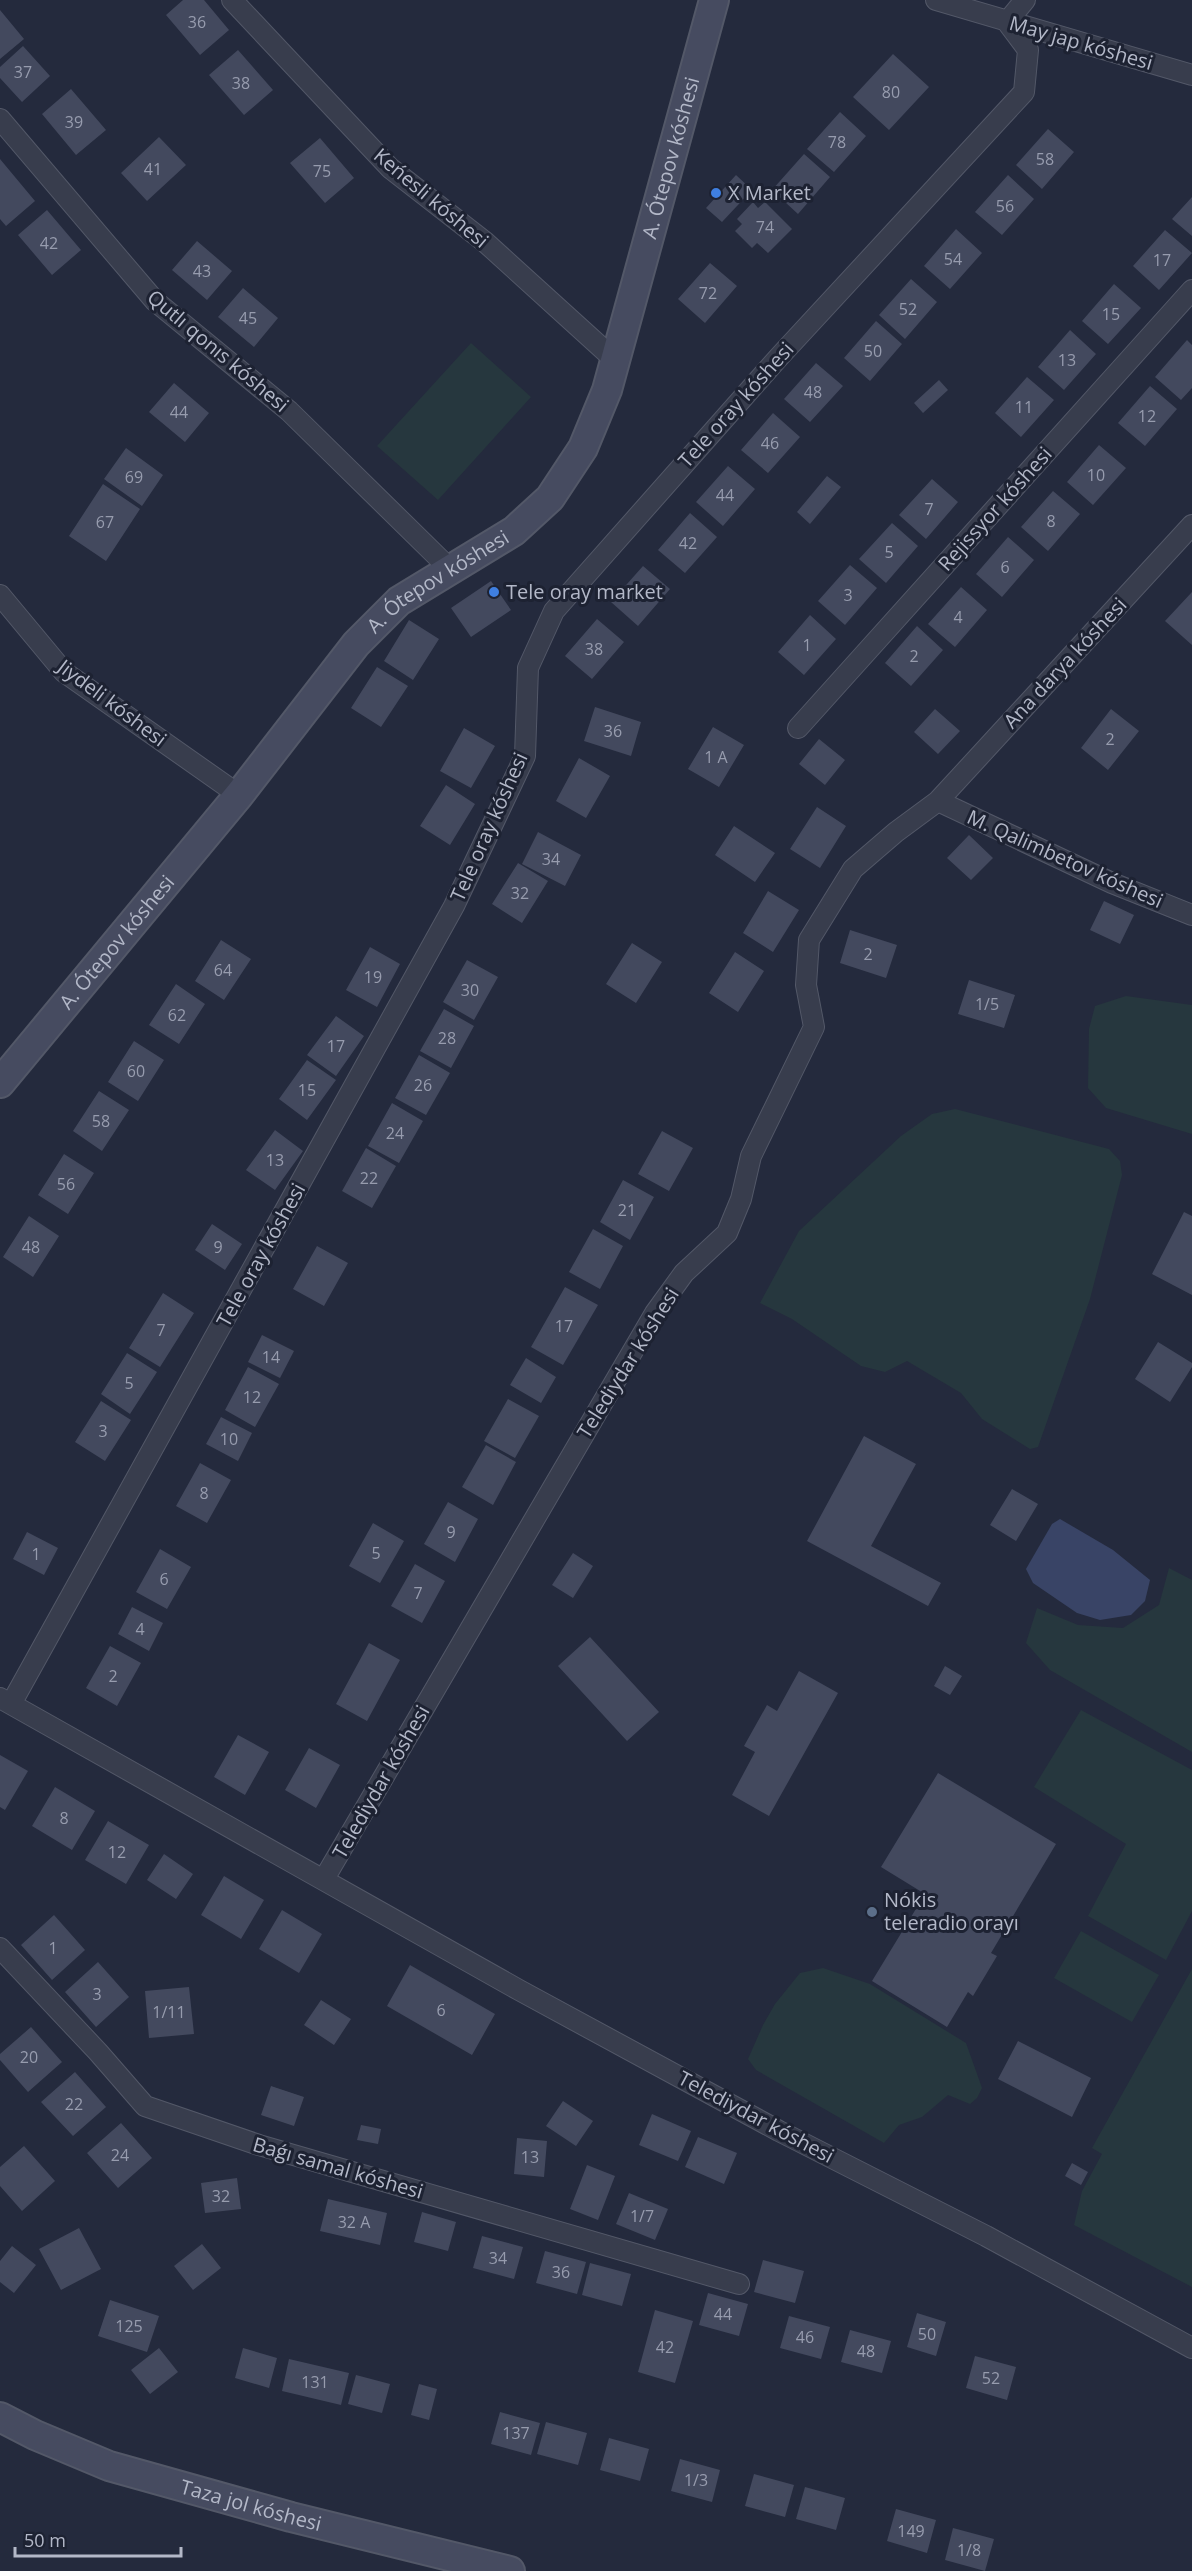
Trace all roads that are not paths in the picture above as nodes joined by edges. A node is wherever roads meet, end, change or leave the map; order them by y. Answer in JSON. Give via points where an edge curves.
{"nodes":[{"id":1,"x":232,"y":0,"type":"edge"},
{"id":2,"x":714,"y":0,"type":"edge"},
{"id":3,"x":936,"y":0,"type":"edge"},
{"id":4,"x":1025,"y":0,"type":"edge"},
{"id":5,"x":1007,"y":22,"type":"junction"},
{"id":6,"x":1192,"y":75,"type":"edge"},
{"id":7,"x":0,"y":120,"type":"edge"},
{"id":8,"x":1192,"y":290,"type":"edge"},
{"id":9,"x":615,"y":360,"type":"junction"},
{"id":10,"x":1192,"y":525,"type":"edge"},
{"id":11,"x":450,"y":569,"type":"junction"},
{"id":12,"x":0,"y":595,"type":"edge"},
{"id":13,"x":798,"y":728,"type":"dead end"},
{"id":14,"x":239,"y":795,"type":"junction"},
{"id":15,"x":938,"y":801,"type":"junction"},
{"id":16,"x":1192,"y":915,"type":"edge"},
{"id":17,"x":0,"y":1083,"type":"edge"},
{"id":18,"x":6,"y":1701,"type":"edge"},
{"id":19,"x":324,"y":1879,"type":"junction"},
{"id":20,"x":0,"y":1948,"type":"edge"},
{"id":21,"x":739,"y":2284,"type":"dead end"},
{"id":22,"x":1192,"y":2348,"type":"edge"},
{"id":23,"x":0,"y":2417,"type":"edge"},
{"id":24,"x":510,"y":2571,"type":"edge"}],
"edges":[{"from":1,"to":9,"type":"street","name":"Keńesli kóshesi","via":[[390,168],[485,242]]},
{"from":2,"to":9,"type":"street","name":"A. Ótepov kóshesi"},
{"from":3,"to":5,"type":"street","name":"May jap kóshesi"},
{"from":4,"to":5,"type":"street"},
{"from":5,"to":6,"type":"street","name":"May jap kóshesi"},
{"from":5,"to":18,"type":"street","name":"Tele oray kóshesi","via":[[1028,50],[1024,92],[778,357],[554,611],[528,668],[525,756],[454,906]]},
{"from":7,"to":11,"type":"street","name":"Qutlı qonıs kóshesi","via":[[155,301],[289,411]]},
{"from":8,"to":13,"type":"street","name":"Rejissyor kóshesi"},
{"from":9,"to":11,"type":"street","name":"A. Ótepov kóshesi","via":[[583,448],[550,498],[514,531]]},
{"from":10,"to":15,"type":"street","name":"Ana darya kóshesi"},
{"from":11,"to":14,"type":"street","name":"A. Ótepov kóshesi","via":[[399,601],[356,644]]},
{"from":12,"to":14,"type":"street","name":"Jiydeli kóshesi","via":[[64,672]]},
{"from":14,"to":17,"type":"street","name":"A. Ótepov kóshesi"},
{"from":15,"to":16,"type":"street","name":"M. Qalimbetov kóshesi","via":[[1112,883]]},
{"from":15,"to":19,"type":"street","name":"Telediydar kóshesi","via":[[853,869],[809,940],[806,985],[814,1027],[751,1156],[741,1199],[727,1233],[684,1273],[655,1313]]},
{"from":18,"to":19,"type":"street","name":"Telediydar kóshesi"},
{"from":19,"to":22,"type":"street","name":"Telediydar kóshesi","via":[[779,2131],[994,2240]]},
{"from":20,"to":21,"type":"street","name":"Baǵı samal kóshesi","via":[[145,2106],[270,2148]]},
{"from":23,"to":24,"type":"street","name":"Taza jol kóshesi","via":[[109,2466],[291,2517]]}]}
